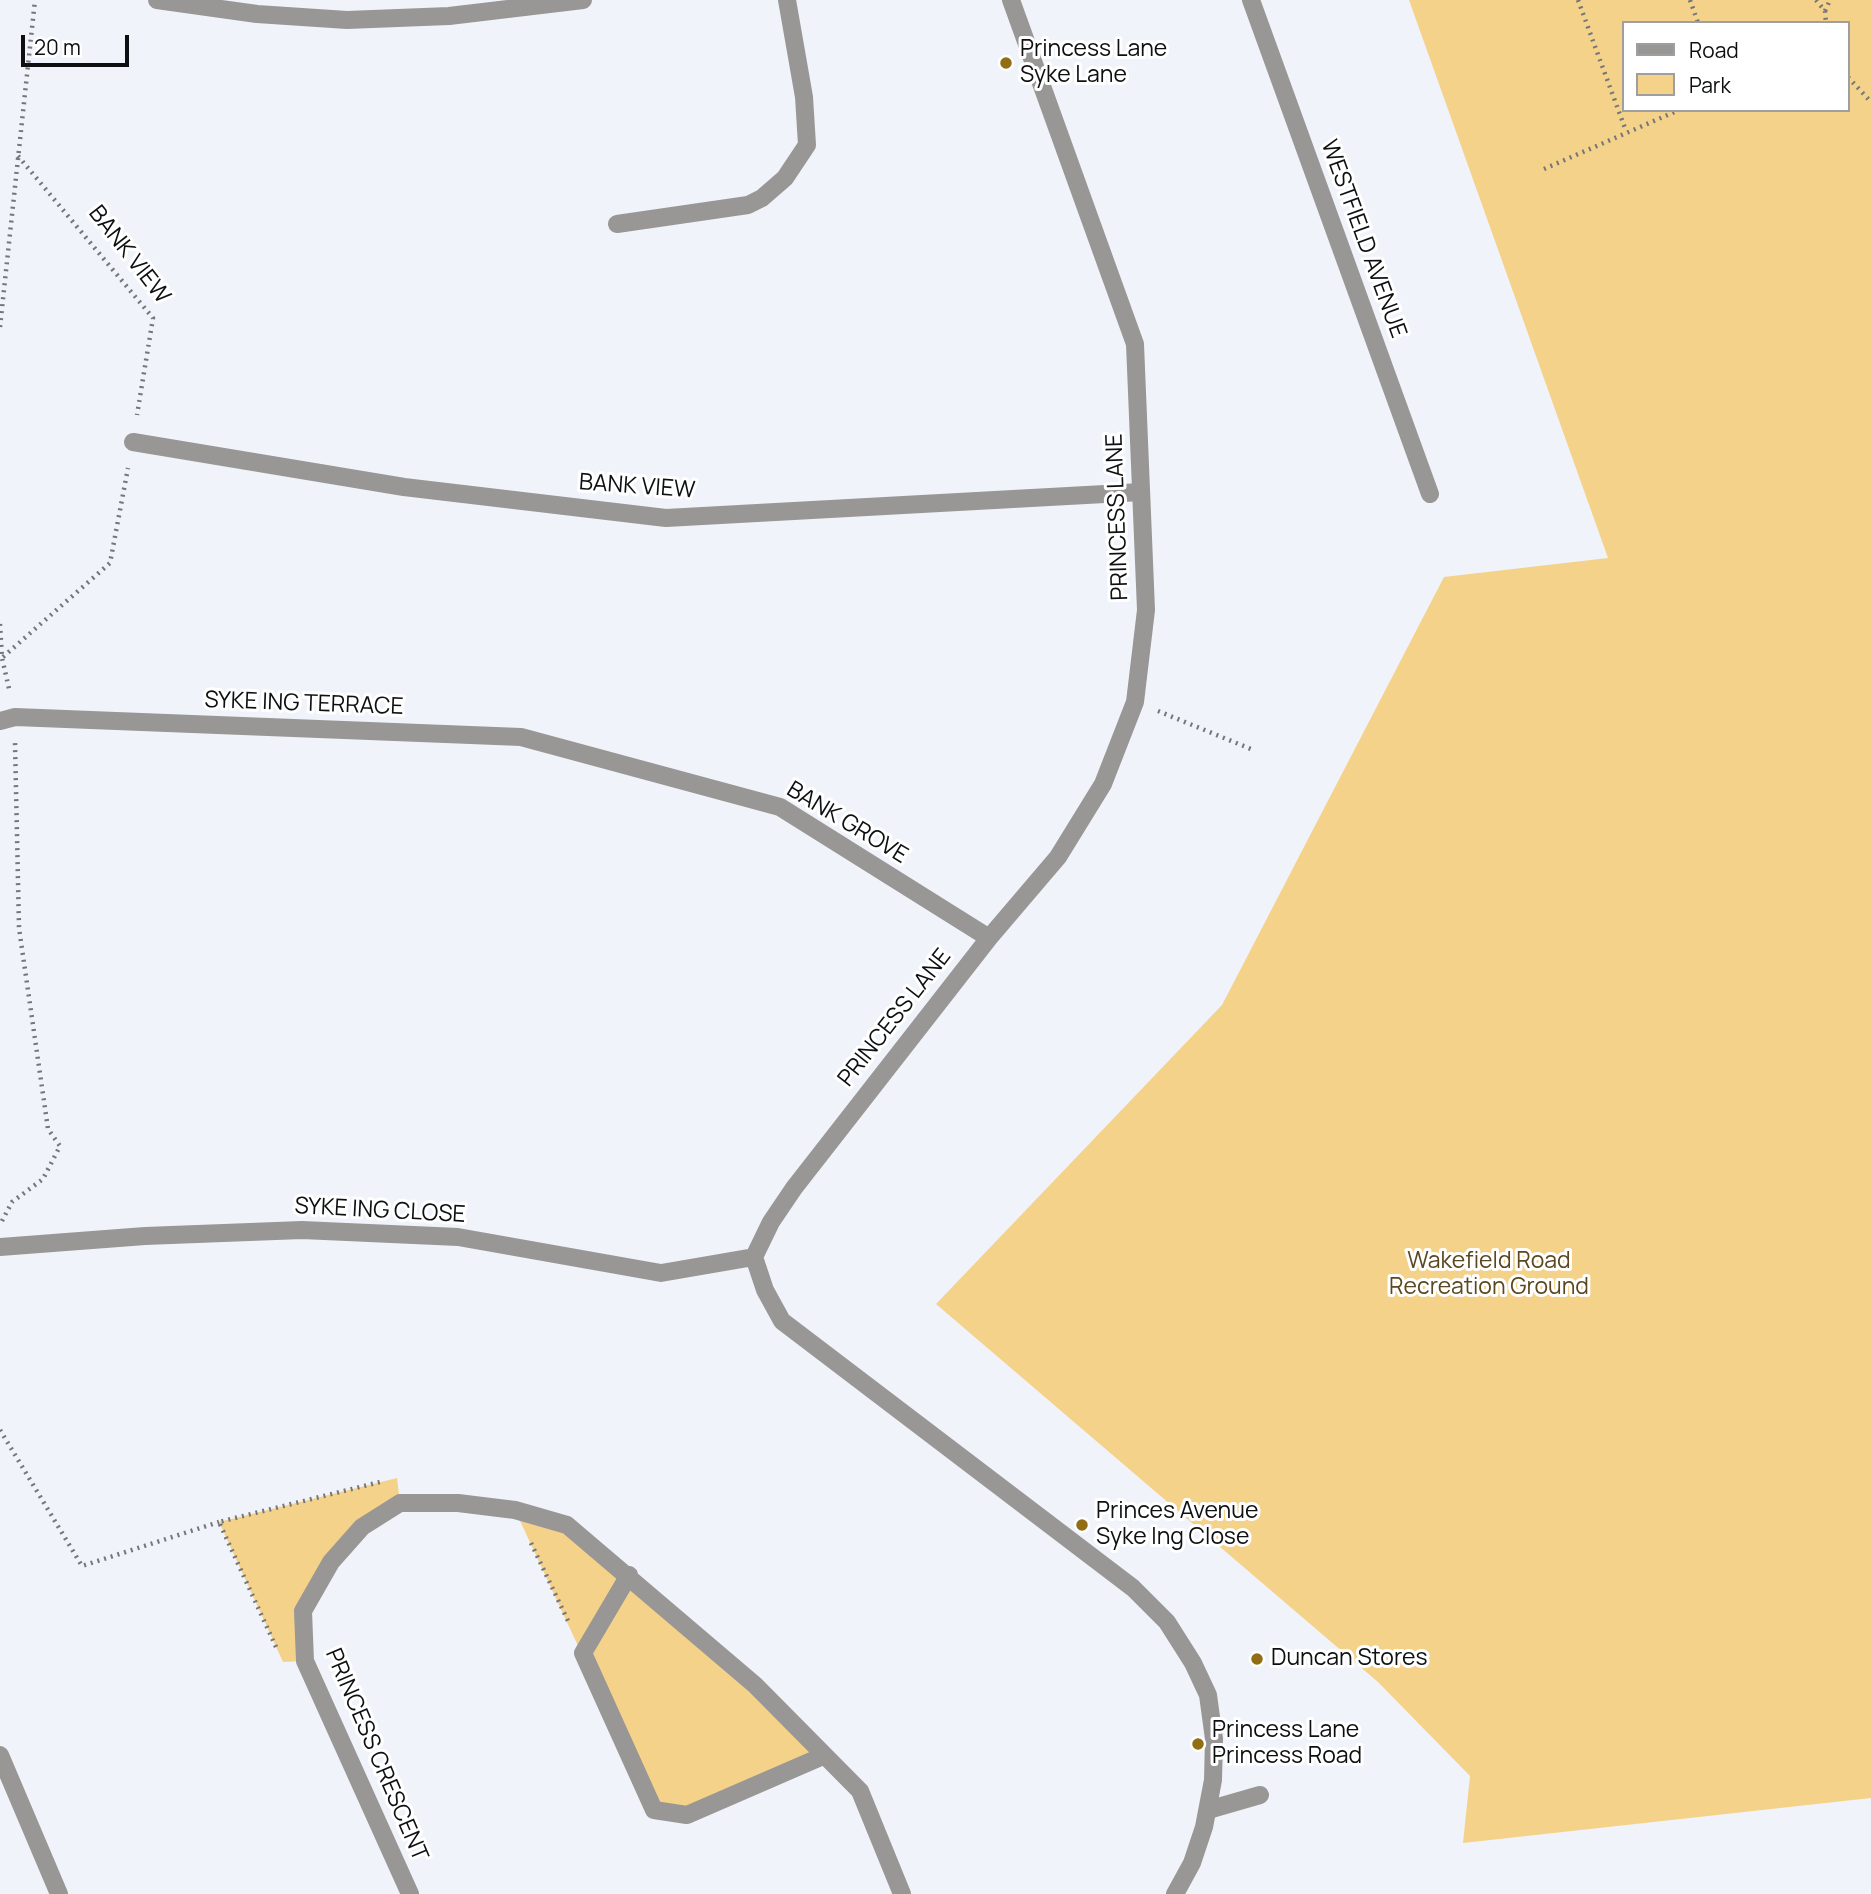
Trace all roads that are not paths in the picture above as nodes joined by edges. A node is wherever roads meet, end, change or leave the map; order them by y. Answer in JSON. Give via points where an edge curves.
{"nodes":[{"id":1,"x":157,"y":0,"type":"edge"},
{"id":2,"x":787,"y":0,"type":"edge"},
{"id":3,"x":1011,"y":0,"type":"edge"},
{"id":4,"x":1251,"y":0,"type":"edge"},
{"id":5,"x":575,"y":1,"type":"edge"},
{"id":6,"x":256,"y":7,"type":"edge"},
{"id":7,"x":617,"y":224,"type":"dead end"},
{"id":8,"x":133,"y":442,"type":"road end"},
{"id":9,"x":1142,"y":492,"type":"junction"},
{"id":10,"x":1430,"y":494,"type":"dead end"},
{"id":11,"x":7,"y":719,"type":"edge"},
{"id":12,"x":588,"y":756,"type":"joint"},
{"id":13,"x":989,"y":938,"type":"junction"},
{"id":14,"x":0,"y":1247,"type":"edge"},
{"id":15,"x":754,"y":1258,"type":"junction"},
{"id":16,"x":629,"y":1575,"type":"junction"},
{"id":17,"x":0,"y":1755,"type":"edge"},
{"id":18,"x":823,"y":1756,"type":"junction"},
{"id":19,"x":1260,"y":1795,"type":"dead end"},
{"id":20,"x":1208,"y":1810,"type":"junction"},
{"id":21,"x":55,"y":1893,"type":"edge"},
{"id":22,"x":410,"y":1894,"type":"edge"},
{"id":23,"x":902,"y":1894,"type":"edge"},
{"id":24,"x":1175,"y":1894,"type":"edge"}],
"edges":[{"from":1,"to":6,"type":"street"},
{"from":2,"to":7,"type":"street","via":[[804,97],[807,145],[785,178],[748,205]]},
{"from":3,"to":9,"type":"street","name":"PRINCESS LANE","via":[[1135,344]]},
{"from":4,"to":10,"type":"street","name":"WESTFIELD AVENUE"},
{"from":5,"to":6,"type":"street","via":[[450,16],[348,20]]},
{"from":8,"to":9,"type":"street","name":"BANK VIEW","via":[[404,487],[666,518]]},
{"from":9,"to":13,"type":"street","name":"PRINCESS LANE","via":[[1146,610],[1135,702],[1103,785],[1058,858]]},
{"from":11,"to":12,"type":"street","name":"SYKE ING TERRACE","via":[[521,737]]},
{"from":12,"to":13,"type":"street","name":"BANK GROVE","via":[[779,807]]},
{"from":13,"to":15,"type":"street","name":"PRINCESS LANE","via":[[794,1188]]},
{"from":14,"to":15,"type":"street","name":"SYKE ING CLOSE","via":[[302,1230],[458,1237],[660,1273]]},
{"from":15,"to":20,"type":"street","via":[[782,1321],[1133,1588],[1167,1622],[1208,1695],[1214,1739]]},
{"from":16,"to":18,"type":"street","via":[[755,1685]]},
{"from":16,"to":18,"type":"street","via":[[583,1653],[654,1810],[687,1815]]},
{"from":16,"to":22,"type":"street","name":"PRINCESS CRESCENT","via":[[567,1525],[515,1510],[458,1503],[400,1503],[362,1527],[331,1562],[303,1611],[305,1661]]},
{"from":17,"to":21,"type":"street"},
{"from":18,"to":23,"type":"street","via":[[860,1791]]},
{"from":19,"to":20,"type":"street"},
{"from":20,"to":24,"type":"street","via":[[1192,1863]]}]}
